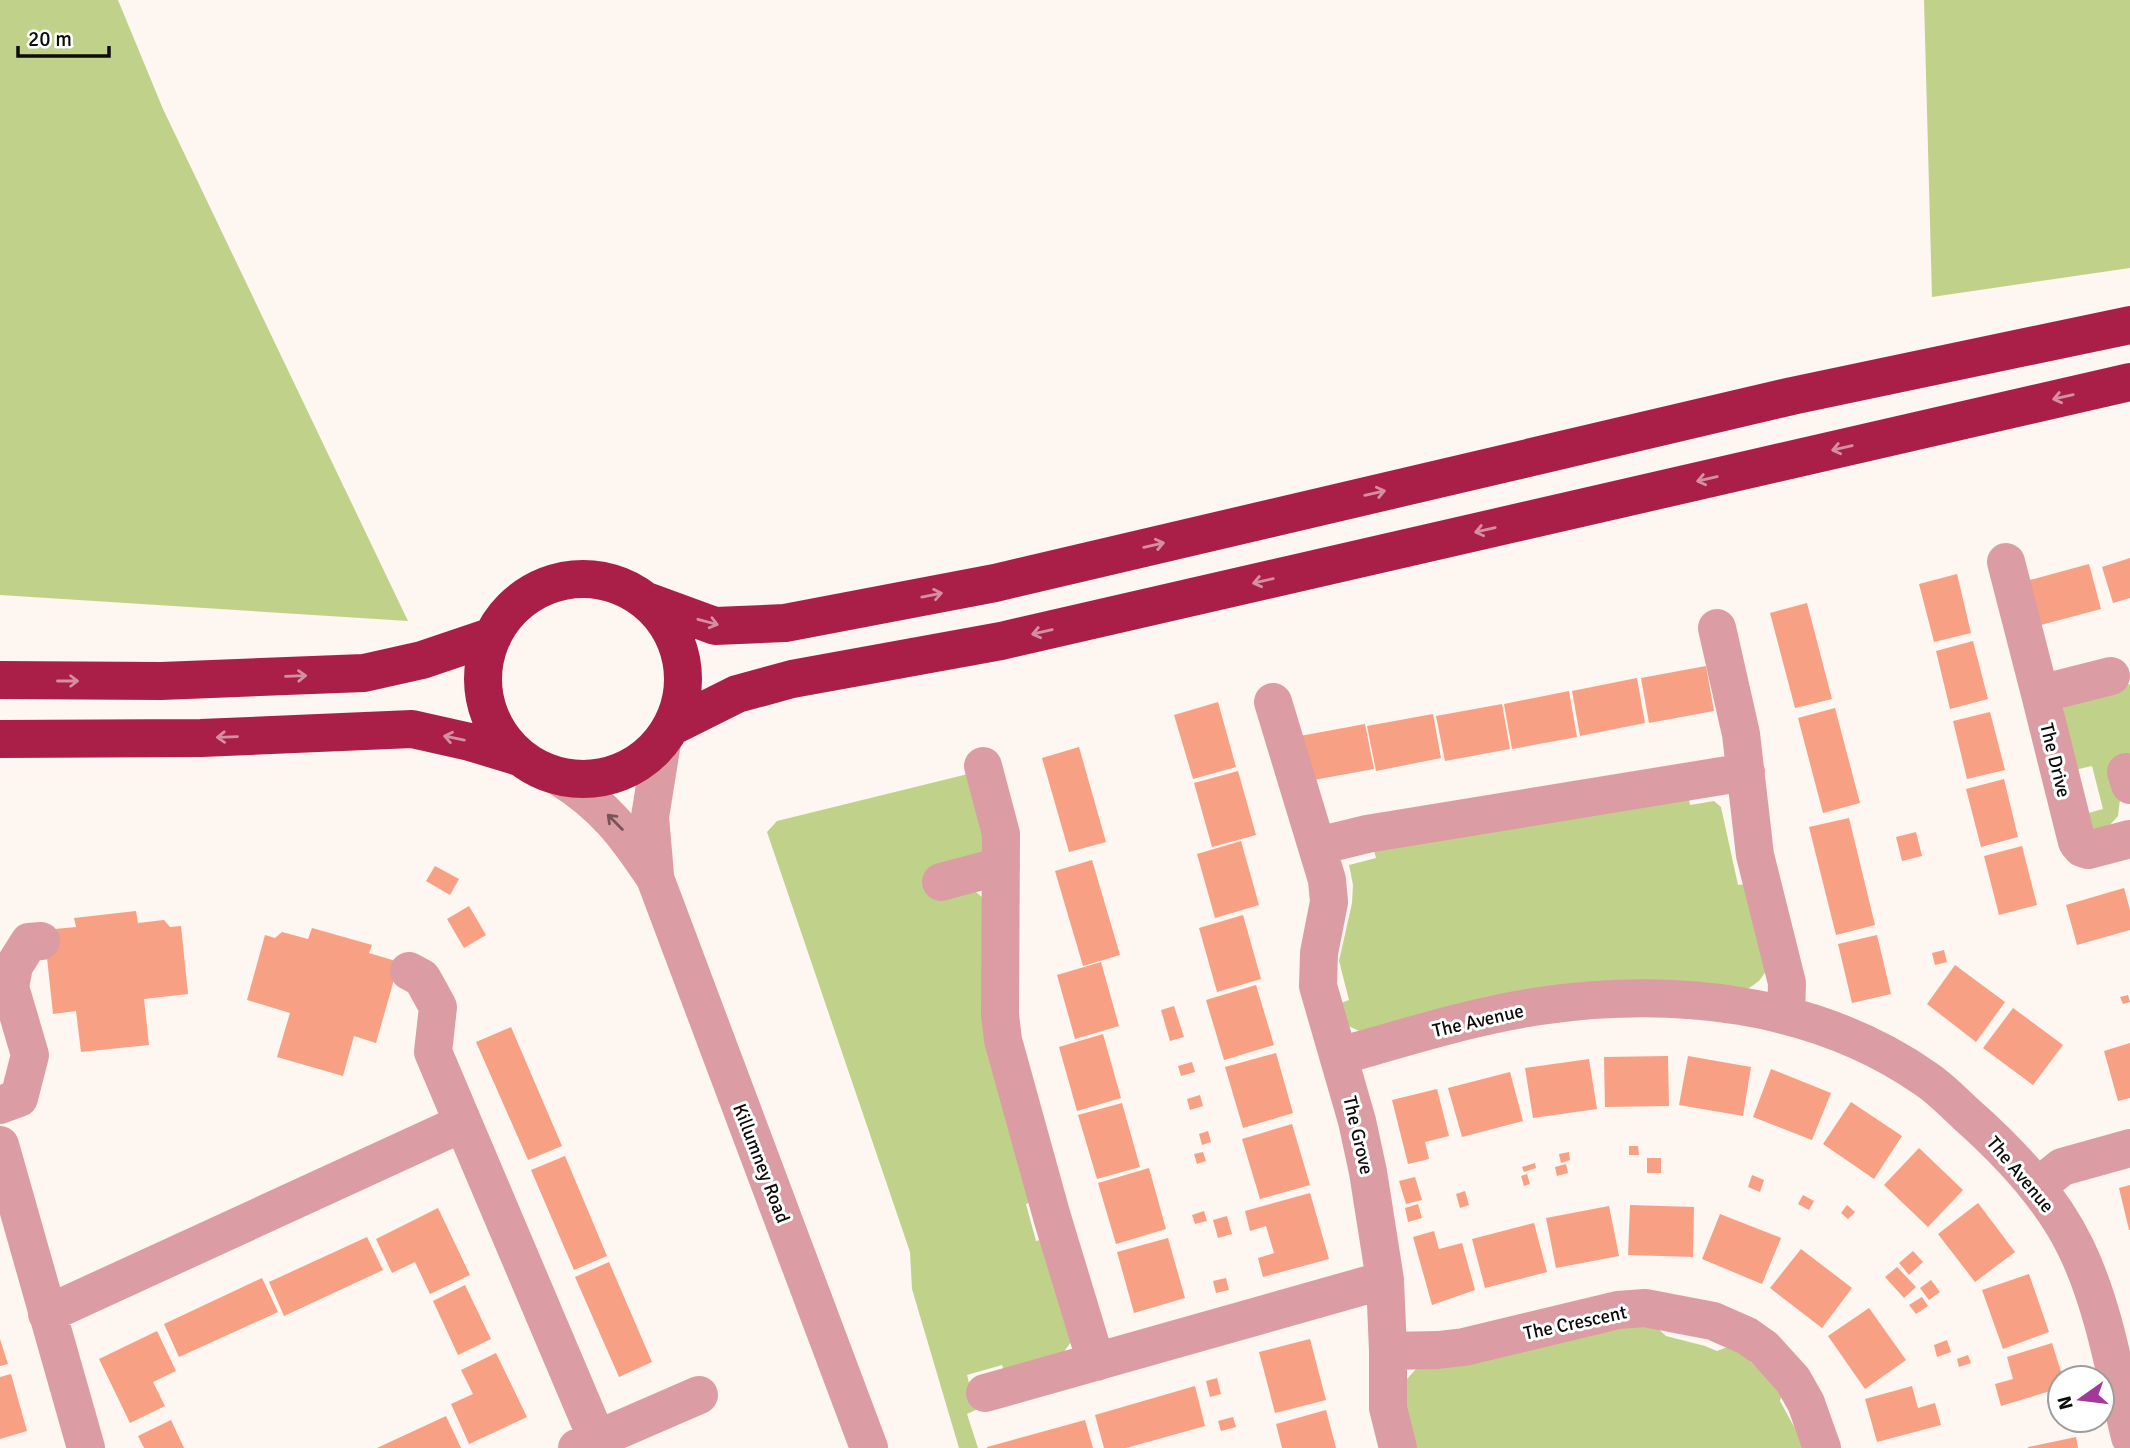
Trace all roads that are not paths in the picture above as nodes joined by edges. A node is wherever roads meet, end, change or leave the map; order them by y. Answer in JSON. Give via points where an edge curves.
{"nodes":[{"id":1,"x":2130,"y":325,"type":"edge"},
{"id":2,"x":2130,"y":382,"type":"edge"},
{"id":3,"x":2006,"y":562,"type":"dead end"},
{"id":4,"x":644,"y":600,"type":"junction"},
{"id":5,"x":1717,"y":628,"type":"dead end"},
{"id":6,"x":493,"y":636,"type":"junction"},
{"id":7,"x":2111,"y":676,"type":"dead end"},
{"id":8,"x":0,"y":680,"type":"edge"},
{"id":9,"x":2040,"y":694,"type":"junction"},
{"id":10,"x":1273,"y":702,"type":"dead end"},
{"id":11,"x":666,"y":734,"type":"junction"},
{"id":12,"x":0,"y":739,"type":"edge"},
{"id":13,"x":519,"y":757,"type":"junction"},
{"id":14,"x":983,"y":766,"type":"dead end"},
{"id":15,"x":1746,"y":772,"type":"junction"},
{"id":16,"x":559,"y":777,"type":"junction"},
{"id":17,"x":2130,"y":839,"type":"edge"},
{"id":18,"x":1318,"y":846,"type":"junction"},
{"id":19,"x":1001,"y":866,"type":"junction"},
{"id":20,"x":655,"y":877,"type":"junction"},
{"id":21,"x":941,"y":882,"type":"dead end"},
{"id":22,"x":41,"y":941,"type":"dead end"},
{"id":23,"x":409,"y":971,"type":"dead end"},
{"id":24,"x":1786,"y":1015,"type":"junction"},
{"id":25,"x":1339,"y":1056,"type":"junction"},
{"id":26,"x":0,"y":1105,"type":"edge"},
{"id":27,"x":463,"y":1122,"type":"junction"},
{"id":28,"x":0,"y":1145,"type":"edge"},
{"id":29,"x":2130,"y":1148,"type":"edge"},
{"id":30,"x":2037,"y":1187,"type":"junction"},
{"id":31,"x":1385,"y":1280,"type":"junction"},
{"id":32,"x":47,"y":1314,"type":"junction"},
{"id":33,"x":1388,"y":1351,"type":"junction"},
{"id":34,"x":1096,"y":1362,"type":"junction"},
{"id":35,"x":985,"y":1393,"type":"dead end"},
{"id":36,"x":699,"y":1395,"type":"dead end"},
{"id":37,"x":2130,"y":1437,"type":"edge"},
{"id":38,"x":587,"y":1444,"type":"edge"},
{"id":39,"x":86,"y":1448,"type":"edge"},
{"id":40,"x":869,"y":1448,"type":"edge"},
{"id":41,"x":1398,"y":1448,"type":"edge"},
{"id":42,"x":1822,"y":1448,"type":"edge"}],
"edges":[{"from":4,"to":1,"type":"highway","one_way":true,"via":[[715,626],[785,623],[995,583],[1792,396]]},
{"from":2,"to":11,"type":"highway","one_way":true,"via":[[1001,641],[792,680],[737,694]]},
{"from":3,"to":9,"type":"street"},
{"from":4,"to":6,"type":"highway","via":[[618,585],[589,579],[559,582],[532,593],[509,611]]},
{"from":4,"to":11,"type":"highway","via":[[677,645],[683,672],[681,701]]},
{"from":5,"to":15,"type":"street"},
{"from":8,"to":6,"type":"highway","one_way":true,"via":[[161,681],[364,673]]},
{"from":6,"to":13,"type":"highway","via":[[483,668],[485,701],[498,732]]},
{"from":7,"to":9,"type":"street"},
{"from":9,"to":17,"type":"street","name":"The Drive","via":[[2077,842],[2088,850]]},
{"from":10,"to":18,"type":"street","name":"The Grove"},
{"from":11,"to":16,"type":"highway","via":[[641,761],[615,774],[587,780]]},
{"from":11,"to":20,"type":"street","name":"Killumney Road","via":[[650,817]]},
{"from":13,"to":12,"type":"highway","one_way":true,"via":[[412,729],[201,738]]},
{"from":13,"to":16,"type":"highway"},
{"from":14,"to":19,"type":"street","via":[[999,821]]},
{"from":15,"to":18,"type":"street"},
{"from":15,"to":24,"type":"street","via":[[1755,855],[1787,983]]},
{"from":20,"to":16,"type":"street","name":"Killumney Road","one_way":true,"via":[[626,833],[587,794]]},
{"from":18,"to":25,"type":"street","name":"The Grove","via":[[1329,891],[1318,986]]},
{"from":19,"to":21,"type":"street"},
{"from":19,"to":34,"type":"street","via":[[1003,1040]]},
{"from":20,"to":40,"type":"street","name":"Killumney Road"},
{"from":22,"to":26,"type":"street","via":[[29,942],[14,967],[10,987],[30,1055],[19,1098]]},
{"from":23,"to":27,"type":"street","via":[[422,978],[438,1007],[433,1052]]},
{"from":24,"to":25,"type":"street","name":"The Avenue","via":[[1684,999],[1587,1001],[1502,1013]]},
{"from":24,"to":30,"type":"street","name":"The Avenue","via":[[1883,1052],[1928,1080],[1980,1126]]},
{"from":25,"to":31,"type":"street","name":"The Grove","via":[[1368,1172]]},
{"from":27,"to":32,"type":"street"},
{"from":27,"to":38,"type":"street"},
{"from":28,"to":32,"type":"street"},
{"from":29,"to":30,"type":"street","via":[[2063,1167]]},
{"from":30,"to":37,"type":"street","name":"The Avenue","via":[[2068,1233],[2087,1274]]},
{"from":31,"to":33,"type":"street"},
{"from":31,"to":34,"type":"street"},
{"from":32,"to":39,"type":"street"},
{"from":33,"to":41,"type":"street","via":[[1387,1401]]},
{"from":33,"to":42,"type":"street","name":"The Crescent","via":[[1464,1347],[1618,1310],[1645,1308],[1713,1321],[1764,1348],[1793,1380]]},
{"from":34,"to":35,"type":"street"},
{"from":36,"to":38,"type":"street"}]}
